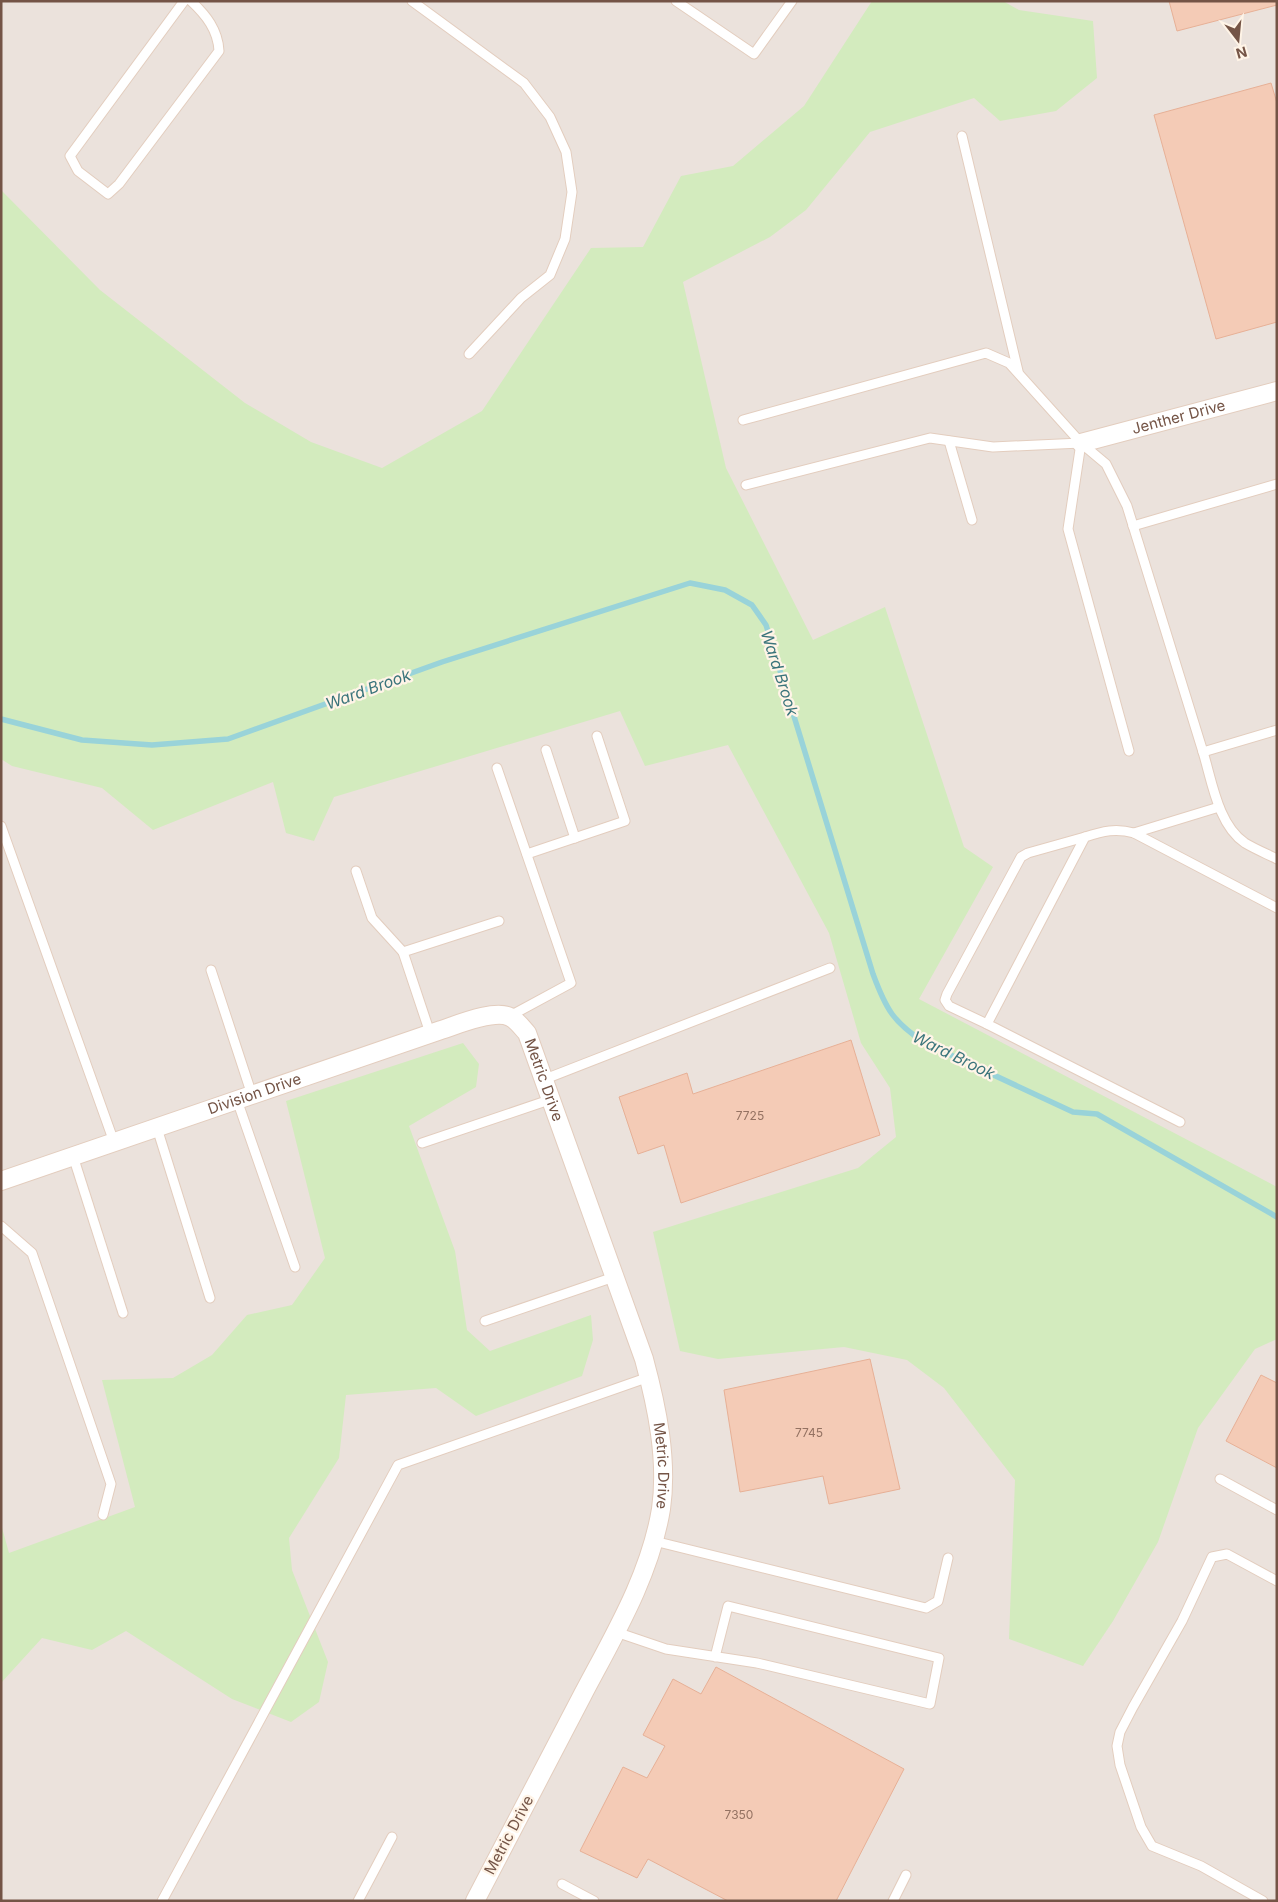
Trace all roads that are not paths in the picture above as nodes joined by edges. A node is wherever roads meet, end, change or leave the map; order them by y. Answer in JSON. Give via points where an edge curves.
{"nodes":[{"id":1,"x":184,"y":1,"type":"edge"},
{"id":2,"x":191,"y":1,"type":"edge"},
{"id":3,"x":412,"y":1,"type":"edge"},
{"id":4,"x":676,"y":1,"type":"edge"},
{"id":5,"x":792,"y":1,"type":"edge"},
{"id":6,"x":962,"y":136,"type":"dead end"},
{"id":7,"x":469,"y":354,"type":"dead end"},
{"id":8,"x":1019,"y":374,"type":"junction"},
{"id":9,"x":1277,"y":391,"type":"edge"},
{"id":10,"x":742,"y":420,"type":"dead end"},
{"id":11,"x":949,"y":441,"type":"junction"},
{"id":12,"x":1080,"y":443,"type":"junction"},
{"id":13,"x":1277,"y":484,"type":"edge"},
{"id":14,"x":746,"y":485,"type":"dead end"},
{"id":15,"x":972,"y":520,"type":"dead end"},
{"id":16,"x":1133,"y":526,"type":"junction"},
{"id":17,"x":1277,"y":730,"type":"edge"},
{"id":18,"x":597,"y":736,"type":"dead end"},
{"id":19,"x":546,"y":750,"type":"dead end"},
{"id":20,"x":1129,"y":751,"type":"dead end"},
{"id":21,"x":1203,"y":752,"type":"junction"},
{"id":22,"x":497,"y":768,"type":"dead end"},
{"id":23,"x":1220,"y":807,"type":"junction"},
{"id":24,"x":1,"y":826,"type":"edge"},
{"id":25,"x":1134,"y":833,"type":"junction"},
{"id":26,"x":1085,"y":836,"type":"junction"},
{"id":27,"x":574,"y":838,"type":"junction"},
{"id":28,"x":527,"y":854,"type":"junction"},
{"id":29,"x":1277,"y":859,"type":"edge"},
{"id":30,"x":356,"y":871,"type":"dead end"},
{"id":31,"x":1277,"y":908,"type":"edge"},
{"id":32,"x":499,"y":921,"type":"dead end"},
{"id":33,"x":403,"y":952,"type":"junction"},
{"id":34,"x":830,"y":968,"type":"dead end"},
{"id":35,"x":211,"y":970,"type":"dead end"},
{"id":36,"x":509,"y":1016,"type":"junction"},
{"id":37,"x":987,"y":1024,"type":"junction"},
{"id":38,"x":430,"y":1034,"type":"junction"},
{"id":39,"x":545,"y":1079,"type":"junction"},
{"id":40,"x":245,"y":1097,"type":"junction"},
{"id":41,"x":552,"y":1099,"type":"junction"},
{"id":42,"x":1180,"y":1122,"type":"dead end"},
{"id":43,"x":157,"y":1128,"type":"junction"},
{"id":44,"x":114,"y":1142,"type":"junction"},
{"id":45,"x":422,"y":1143,"type":"dead end"},
{"id":46,"x":73,"y":1156,"type":"junction"},
{"id":47,"x":1,"y":1181,"type":"edge"},
{"id":48,"x":1,"y":1226,"type":"edge"},
{"id":49,"x":296,"y":1267,"type":"dead end"},
{"id":50,"x":614,"y":1277,"type":"junction"},
{"id":51,"x":210,"y":1298,"type":"dead end"},
{"id":52,"x":123,"y":1313,"type":"dead end"},
{"id":53,"x":485,"y":1321,"type":"dead end"},
{"id":54,"x":649,"y":1377,"type":"junction"},
{"id":55,"x":1220,"y":1479,"type":"dead end"},
{"id":56,"x":1277,"y":1510,"type":"edge"},
{"id":57,"x":103,"y":1515,"type":"dead end"},
{"id":58,"x":654,"y":1541,"type":"junction"},
{"id":59,"x":948,"y":1558,"type":"dead end"},
{"id":60,"x":1277,"y":1581,"type":"edge"},
{"id":61,"x":616,"y":1632,"type":"junction"},
{"id":62,"x":715,"y":1657,"type":"junction"},
{"id":63,"x":392,"y":1837,"type":"dead end"},
{"id":64,"x":906,"y":1875,"type":"dead end"},
{"id":65,"x":562,"y":1884,"type":"dead end"},
{"id":66,"x":162,"y":1901,"type":"edge"},
{"id":67,"x":358,"y":1901,"type":"edge"},
{"id":68,"x":475,"y":1901,"type":"edge"},
{"id":69,"x":594,"y":1901,"type":"edge"},
{"id":70,"x":893,"y":1901,"type":"edge"},
{"id":71,"x":1263,"y":1901,"type":"edge"}],
"edges":[{"from":1,"to":2,"type":"lane","via":[[70,156],[78,172],[108,194],[119,184],[219,51],[218,37],[202,11]]},
{"from":3,"to":7,"type":"lane","via":[[524,83],[550,116],[566,152],[572,192],[565,239],[550,275],[521,298]]},
{"from":4,"to":5,"type":"lane","via":[[754,54]]},
{"from":6,"to":8,"type":"lane"},
{"from":8,"to":10,"type":"lane","via":[[1009,363],[986,353]]},
{"from":8,"to":12,"type":"lane"},
{"from":9,"to":12,"type":"street","name":"Jenther Drive"},
{"from":11,"to":12,"type":"lane","via":[[993,447]]},
{"from":11,"to":14,"type":"lane","via":[[930,438]]},
{"from":11,"to":15,"type":"lane"},
{"from":12,"to":16,"type":"lane","via":[[1106,464]]},
{"from":12,"to":20,"type":"lane","via":[[1068,529]]},
{"from":13,"to":16,"type":"lane"},
{"from":16,"to":21,"type":"lane"},
{"from":17,"to":21,"type":"lane"},
{"from":18,"to":27,"type":"lane","via":[[625,820]]},
{"from":19,"to":27,"type":"lane"},
{"from":21,"to":23,"type":"lane"},
{"from":22,"to":28,"type":"lane"},
{"from":23,"to":25,"type":"lane"},
{"from":23,"to":29,"type":"lane","via":[[1231,829],[1244,842]]},
{"from":24,"to":44,"type":"lane"},
{"from":25,"to":26,"type":"lane","via":[[1105,830]]},
{"from":25,"to":31,"type":"lane"},
{"from":26,"to":37,"type":"lane"},
{"from":26,"to":37,"type":"lane","via":[[1021,857],[947,994],[945,1000],[949,1006]]},
{"from":27,"to":28,"type":"lane"},
{"from":28,"to":36,"type":"lane","via":[[570,983]]},
{"from":30,"to":33,"type":"lane","via":[[372,918]]},
{"from":32,"to":33,"type":"lane"},
{"from":33,"to":38,"type":"lane"},
{"from":34,"to":39,"type":"lane"},
{"from":35,"to":40,"type":"lane"},
{"from":36,"to":38,"type":"street","name":"Division Drive","via":[[488,1016]]},
{"from":36,"to":39,"type":"street","name":"Metric Drive","via":[[528,1033]]},
{"from":37,"to":42,"type":"lane"},
{"from":38,"to":40,"type":"street","name":"Division Drive"},
{"from":39,"to":41,"type":"street","name":"Metric Drive"},
{"from":40,"to":43,"type":"street","name":"Division Drive"},
{"from":40,"to":49,"type":"lane"},
{"from":41,"to":45,"type":"lane"},
{"from":41,"to":50,"type":"street","name":"Metric Drive"},
{"from":43,"to":44,"type":"street","name":"Division Drive"},
{"from":43,"to":51,"type":"lane"},
{"from":44,"to":46,"type":"street","name":"Division Drive"},
{"from":46,"to":47,"type":"street","name":"Division Drive"},
{"from":46,"to":52,"type":"lane"},
{"from":48,"to":57,"type":"lane","via":[[32,1253],[111,1484]]},
{"from":50,"to":53,"type":"lane"},
{"from":50,"to":54,"type":"street","name":"Metric Drive"},
{"from":54,"to":58,"type":"street","name":"Metric Drive","via":[[662,1455],[661,1507]]},
{"from":54,"to":66,"type":"lane","via":[[398,1465]]},
{"from":55,"to":56,"type":"lane"},
{"from":58,"to":59,"type":"lane","via":[[926,1608],[938,1601]]},
{"from":58,"to":61,"type":"street","name":"Metric Drive"},
{"from":60,"to":71,"type":"lane","via":[[1227,1554],[1212,1557],[1182,1621],[1132,1707],[1117,1746],[1120,1765],[1141,1827],[1152,1846],[1201,1866]]},
{"from":61,"to":62,"type":"lane","via":[[666,1649]]},
{"from":61,"to":68,"type":"street","name":"Metric Drive"},
{"from":62,"to":62,"type":"lane","via":[[757,1663],[930,1704],[939,1658],[728,1606]]},
{"from":63,"to":67,"type":"lane"},
{"from":64,"to":70,"type":"lane"},
{"from":65,"to":69,"type":"lane"}]}
